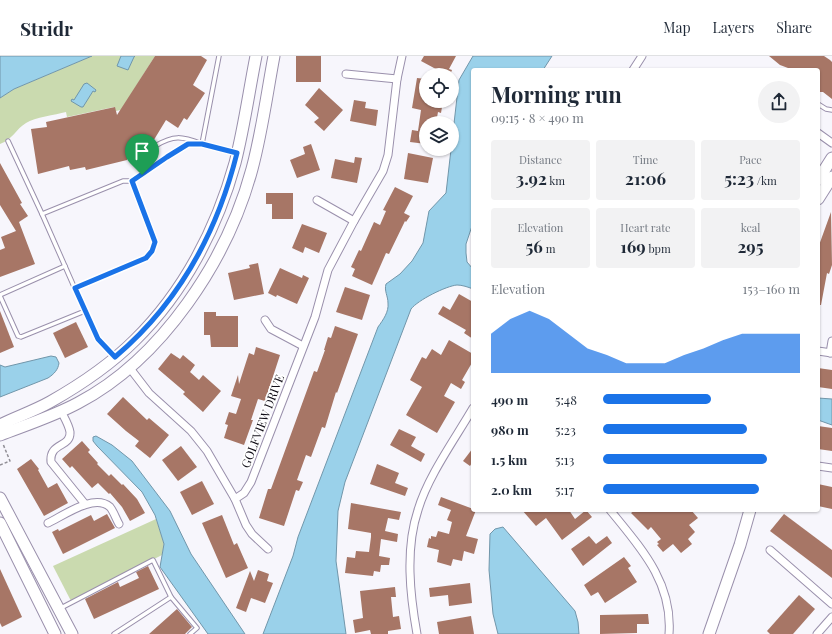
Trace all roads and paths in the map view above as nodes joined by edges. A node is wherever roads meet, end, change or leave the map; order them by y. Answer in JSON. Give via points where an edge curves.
{"nodes":[{"id":1,"x":219,"y":56,"type":"edge"},
{"id":2,"x":256,"y":56,"type":"edge"},
{"id":3,"x":274,"y":56,"type":"edge"},
{"id":4,"x":402,"y":56,"type":"edge"},
{"id":5,"x":642,"y":56,"type":"edge"},
{"id":6,"x":634,"y":68,"type":"edge"},
{"id":7,"x":346,"y":74,"type":"dead end"},
{"id":8,"x":396,"y":79,"type":"junction"},
{"id":9,"x":820,"y":105,"type":"edge"},
{"id":10,"x":832,"y":110,"type":"edge"},
{"id":11,"x":820,"y":134,"type":"edge"},
{"id":12,"x":8,"y":141,"type":"dead end"},
{"id":13,"x":832,"y":143,"type":"edge"},
{"id":14,"x":202,"y":144,"type":"junction"},
{"id":15,"x":155,"y":146,"type":"dead end"},
{"id":16,"x":237,"y":153,"type":"junction"},
{"id":17,"x":144,"y":154,"type":"dead end"},
{"id":18,"x":832,"y":158,"type":"edge"},
{"id":19,"x":142,"y":175,"type":"junction"},
{"id":20,"x":820,"y":177,"type":"edge"},
{"id":21,"x":832,"y":177,"type":"edge"},
{"id":22,"x":132,"y":181,"type":"junction"},
{"id":23,"x":820,"y":196,"type":"edge"},
{"id":24,"x":317,"y":200,"type":"dead end"},
{"id":25,"x":42,"y":214,"type":"junction"},
{"id":26,"x":354,"y":221,"type":"junction"},
{"id":27,"x":65,"y":266,"type":"junction"},
{"id":28,"x":75,"y":288,"type":"junction"},
{"id":29,"x":0,"y":295,"type":"edge"},
{"id":30,"x":85,"y":312,"type":"junction"},
{"id":31,"x":265,"y":320,"type":"dead end"},
{"id":32,"x":832,"y":341,"type":"edge"},
{"id":33,"x":303,"y":346,"type":"junction"},
{"id":34,"x":820,"y":351,"type":"edge"},
{"id":35,"x":831,"y":353,"type":"edge"},
{"id":36,"x":115,"y":357,"type":"junction"},
{"id":37,"x":128,"y":368,"type":"junction"},
{"id":38,"x":61,"y":411,"type":"junction"},
{"id":39,"x":471,"y":411,"type":"edge"},
{"id":40,"x":0,"y":424,"type":"edge"},
{"id":41,"x":0,"y":437,"type":"edge"},
{"id":42,"x":0,"y":465,"type":"edge"},
{"id":43,"x":820,"y":466,"type":"edge"},
{"id":44,"x":832,"y":468,"type":"edge"},
{"id":45,"x":0,"y":498,"type":"edge"},
{"id":46,"x":235,"y":499,"type":"junction"},
{"id":47,"x":85,"y":504,"type":"junction"},
{"id":48,"x":612,"y":512,"type":"edge"},
{"id":49,"x":749,"y":512,"type":"edge"},
{"id":50,"x":0,"y":523,"type":"edge"},
{"id":51,"x":48,"y":524,"type":"dead end"},
{"id":52,"x":119,"y":524,"type":"dead end"},
{"id":53,"x":268,"y":549,"type":"dead end"},
{"id":54,"x":770,"y":550,"type":"dead end"},
{"id":55,"x":171,"y":597,"type":"junction"},
{"id":56,"x":832,"y":604,"type":"edge"},
{"id":57,"x":58,"y":609,"type":"junction"},
{"id":58,"x":832,"y":617,"type":"edge"},
{"id":59,"x":54,"y":634,"type":"edge"},
{"id":60,"x":72,"y":634,"type":"edge"},
{"id":61,"x":114,"y":634,"type":"edge"},
{"id":62,"x":190,"y":634,"type":"edge"},
{"id":63,"x":417,"y":634,"type":"edge"},
{"id":64,"x":669,"y":634,"type":"edge"},
{"id":65,"x":709,"y":634,"type":"edge"},
{"id":66,"x":817,"y":634,"type":"edge"}],
"edges":[{"from":1,"to":14,"type":"lane"},
{"from":2,"to":16,"type":"street"},
{"from":3,"to":37,"type":"street","via":[[252,168],[239,208],[216,260],[188,304]]},
{"from":4,"to":8,"type":"street","name":"GOLFVIEW DRIVE"},
{"from":5,"to":6,"type":"street"},
{"from":7,"to":8,"type":"street"},
{"from":8,"to":26,"type":"street","name":"GOLFVIEW DRIVE","via":[[387,161]]},
{"from":9,"to":10,"type":"lane"},
{"from":11,"to":13,"type":"street"},
{"from":12,"to":25,"type":"lane"},
{"from":14,"to":15,"type":"lane","via":[[187,138],[178,138],[167,139]]},
{"from":14,"to":16,"type":"lane"},
{"from":14,"to":19,"type":"lane","via":[[188,144]]},
{"from":16,"to":36,"type":"street","via":[[224,196],[202,250],[155,319],[135,341]]},
{"from":17,"to":19,"type":"lane"},
{"from":18,"to":20,"type":"street"},
{"from":19,"to":22,"type":"lane"},
{"from":21,"to":23,"type":"street"},
{"from":22,"to":25,"type":"lane","via":[[123,181]]},
{"from":22,"to":28,"type":"lane","via":[[155,242],[152,251],[146,258]]},
{"from":24,"to":26,"type":"street"},
{"from":25,"to":27,"type":"lane"},
{"from":26,"to":33,"type":"street","name":"GOLFVIEW DRIVE","via":[[328,270],[315,317]]},
{"from":27,"to":28,"type":"lane"},
{"from":27,"to":29,"type":"lane"},
{"from":28,"to":30,"type":"lane"},
{"from":29,"to":30,"type":"lane","via":[[18,336],[21,337]]},
{"from":30,"to":36,"type":"lane","via":[[98,339]]},
{"from":31,"to":33,"type":"street","via":[[271,329]]},
{"from":32,"to":35,"type":"street"},
{"from":33,"to":46,"type":"street","name":"GOLFVIEW DRIVE","via":[[251,482],[244,493]]},
{"from":34,"to":35,"type":"street"},
{"from":36,"to":37,"type":"street"},
{"from":36,"to":40,"type":"street","via":[[88,378],[48,403]]},
{"from":37,"to":38,"type":"street","via":[[79,402]]},
{"from":37,"to":46,"type":"street","via":[[149,393],[191,431],[207,451]]},
{"from":38,"to":41,"type":"street"},
{"from":38,"to":47,"type":"street","via":[[68,425],[69,435],[66,442],[53,450],[51,462]]},
{"from":39,"to":63,"type":"street","via":[[428,484],[417,510],[410,565]]},
{"from":41,"to":42,"type":"path","via":[[10,460]]},
{"from":43,"to":44,"type":"street"},
{"from":45,"to":57,"type":"street"},
{"from":46,"to":53,"type":"street","via":[[249,529]]},
{"from":47,"to":51,"type":"street"},
{"from":47,"to":52,"type":"street","via":[[97,502],[108,506]]},
{"from":48,"to":64,"type":"street","via":[[653,566],[666,600]]},
{"from":49,"to":65,"type":"street"},
{"from":50,"to":59,"type":"street"},
{"from":54,"to":56,"type":"street"},
{"from":55,"to":57,"type":"lane","via":[[153,560]]},
{"from":55,"to":61,"type":"lane"},
{"from":55,"to":62,"type":"lane","via":[[197,628]]},
{"from":57,"to":60,"type":"street"},
{"from":58,"to":66,"type":"street"}]}
